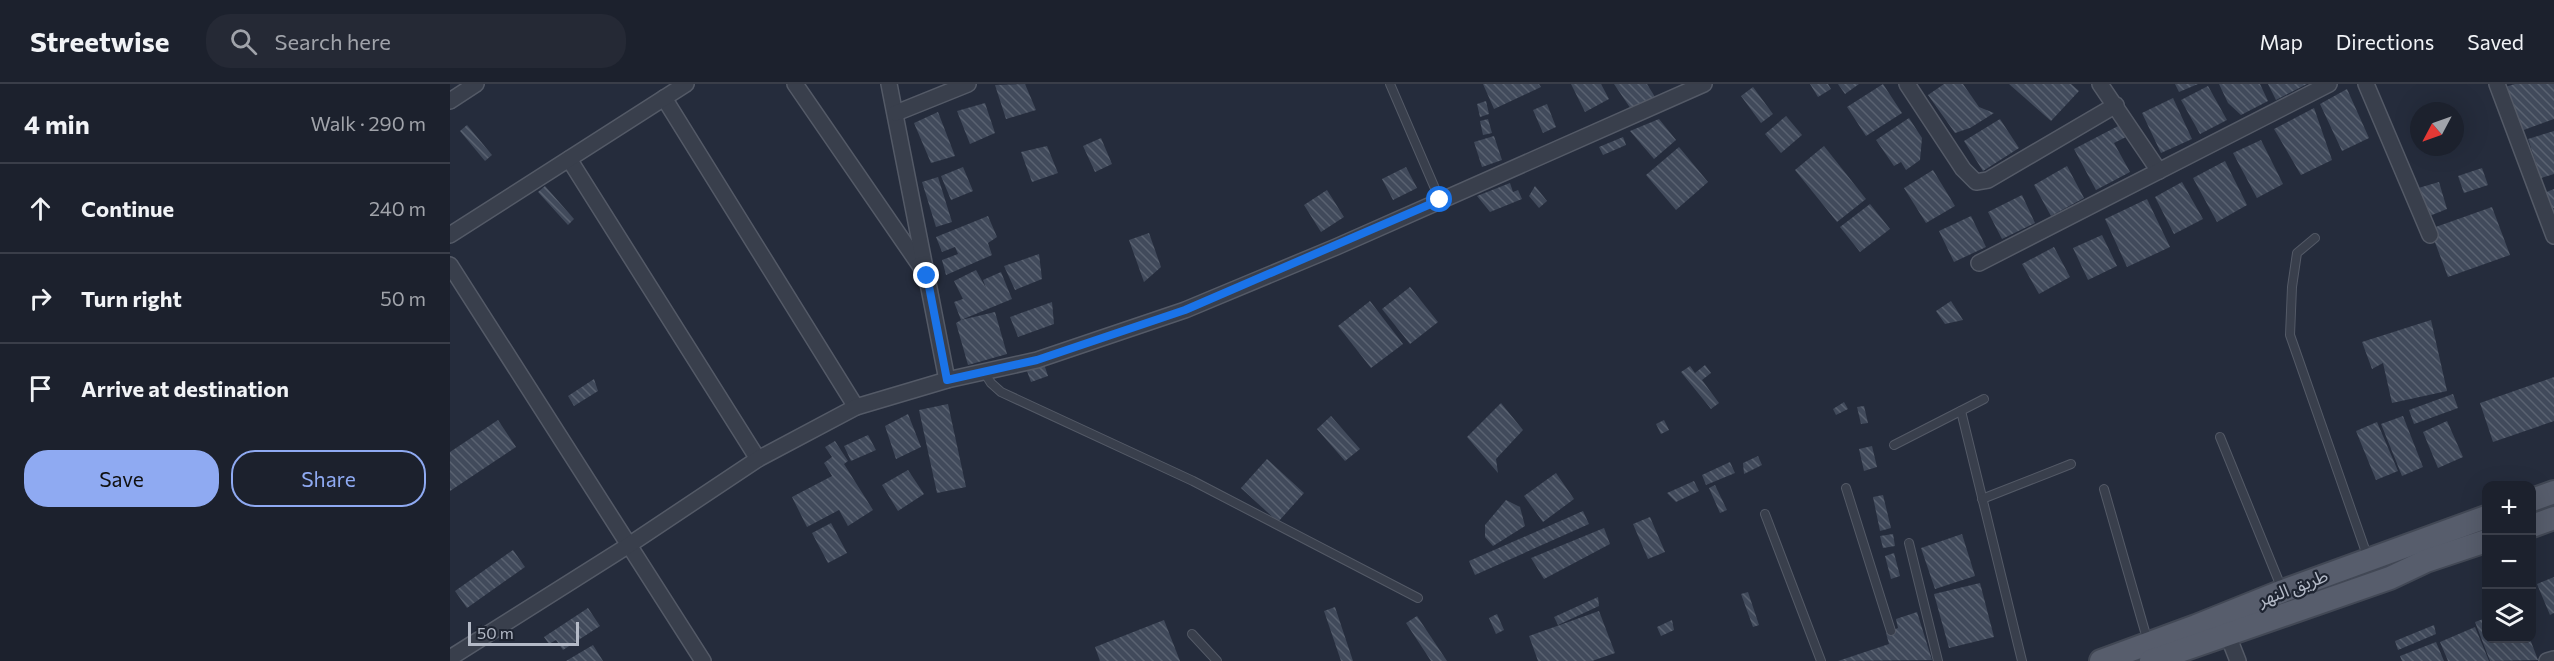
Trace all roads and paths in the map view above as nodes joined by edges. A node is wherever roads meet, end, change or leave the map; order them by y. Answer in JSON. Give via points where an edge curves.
{"nodes":[{"id":1,"x":476,"y":84,"type":"edge"},
{"id":2,"x":686,"y":84,"type":"edge"},
{"id":3,"x":795,"y":84,"type":"edge"},
{"id":4,"x":889,"y":84,"type":"edge"},
{"id":5,"x":968,"y":84,"type":"edge"},
{"id":6,"x":1390,"y":84,"type":"edge"},
{"id":7,"x":1704,"y":84,"type":"edge"},
{"id":8,"x":1907,"y":84,"type":"edge"},
{"id":9,"x":2100,"y":84,"type":"edge"},
{"id":10,"x":2329,"y":84,"type":"edge"},
{"id":11,"x":2366,"y":84,"type":"edge"},
{"id":12,"x":2496,"y":84,"type":"edge"},
{"id":13,"x":664,"y":98,"type":"junction"},
{"id":14,"x":450,"y":101,"type":"edge"},
{"id":15,"x":2116,"y":105,"type":"junction"},
{"id":16,"x":896,"y":113,"type":"junction"},
{"id":17,"x":569,"y":159,"type":"junction"},
{"id":18,"x":2159,"y":171,"type":"junction"},
{"id":19,"x":1440,"y":200,"type":"junction"},
{"id":20,"x":450,"y":235,"type":"edge"},
{"id":21,"x":2430,"y":235,"type":"dead end"},
{"id":22,"x":2554,"y":236,"type":"edge"},
{"id":23,"x":2315,"y":238,"type":"dead end"},
{"id":24,"x":1979,"y":263,"type":"dead end"},
{"id":25,"x":450,"y":265,"type":"edge"},
{"id":26,"x":927,"y":276,"type":"junction"},
{"id":27,"x":984,"y":372,"type":"junction"},
{"id":28,"x":947,"y":380,"type":"junction"},
{"id":29,"x":1984,"y":399,"type":"dead end"},
{"id":30,"x":856,"y":406,"type":"junction"},
{"id":31,"x":1961,"y":411,"type":"junction"},
{"id":32,"x":2220,"y":437,"type":"dead end"},
{"id":33,"x":1894,"y":445,"type":"dead end"},
{"id":34,"x":758,"y":459,"type":"junction"},
{"id":35,"x":2071,"y":464,"type":"dead end"},
{"id":36,"x":1846,"y":488,"type":"dead end"},
{"id":37,"x":2104,"y":489,"type":"dead end"},
{"id":38,"x":2554,"y":492,"type":"edge"},
{"id":39,"x":1982,"y":499,"type":"junction"},
{"id":40,"x":2536,"y":499,"type":"edge"},
{"id":41,"x":1765,"y":514,"type":"dead end"},
{"id":42,"x":2554,"y":518,"type":"edge"},
{"id":43,"x":2482,"y":519,"type":"edge"},
{"id":44,"x":2536,"y":525,"type":"edge"},
{"id":45,"x":1909,"y":543,"type":"dead end"},
{"id":46,"x":2482,"y":543,"type":"edge"},
{"id":47,"x":629,"y":545,"type":"junction"},
{"id":48,"x":2368,"y":560,"type":"junction"},
{"id":49,"x":2374,"y":584,"type":"junction"},
{"id":50,"x":2283,"y":591,"type":"junction"},
{"id":51,"x":1418,"y":598,"type":"dead end"},
{"id":52,"x":1891,"y":631,"type":"dead end"},
{"id":53,"x":2227,"y":633,"type":"junction"},
{"id":54,"x":1192,"y":634,"type":"dead end"},
{"id":55,"x":2150,"y":652,"type":"edge"},
{"id":56,"x":450,"y":658,"type":"edge"},
{"id":57,"x":2554,"y":659,"type":"edge"},
{"id":58,"x":703,"y":661,"type":"edge"},
{"id":59,"x":1217,"y":661,"type":"edge"},
{"id":60,"x":1821,"y":661,"type":"edge"},
{"id":61,"x":1938,"y":661,"type":"edge"},
{"id":62,"x":2022,"y":661,"type":"edge"},
{"id":63,"x":2101,"y":661,"type":"edge"},
{"id":64,"x":2238,"y":661,"type":"edge"},
{"id":65,"x":2547,"y":661,"type":"edge"}],
"edges":[{"from":1,"to":14,"type":"street"},
{"from":2,"to":13,"type":"street"},
{"from":3,"to":26,"type":"street"},
{"from":4,"to":16,"type":"street"},
{"from":5,"to":16,"type":"street"},
{"from":6,"to":19,"type":"lane"},
{"from":7,"to":19,"type":"street"},
{"from":8,"to":15,"type":"street","via":[[1963,169],[1976,182],[1988,180]]},
{"from":9,"to":15,"type":"street"},
{"from":10,"to":18,"type":"street"},
{"from":11,"to":21,"type":"street"},
{"from":12,"to":22,"type":"street"},
{"from":13,"to":17,"type":"street"},
{"from":13,"to":30,"type":"street"},
{"from":15,"to":18,"type":"street"},
{"from":16,"to":26,"type":"street"},
{"from":17,"to":20,"type":"street"},
{"from":17,"to":34,"type":"street"},
{"from":18,"to":24,"type":"street"},
{"from":19,"to":27,"type":"street","via":[[1185,310],[1037,360]]},
{"from":23,"to":48,"type":"lane","via":[[2297,253],[2290,335]]},
{"from":25,"to":47,"type":"street"},
{"from":26,"to":28,"type":"street"},
{"from":27,"to":28,"type":"street"},
{"from":27,"to":51,"type":"lane","via":[[1001,392],[1193,481]]},
{"from":28,"to":30,"type":"street"},
{"from":29,"to":31,"type":"lane"},
{"from":30,"to":34,"type":"street"},
{"from":31,"to":33,"type":"lane"},
{"from":31,"to":39,"type":"lane"},
{"from":32,"to":50,"type":"lane"},
{"from":34,"to":47,"type":"street"},
{"from":35,"to":39,"type":"lane"},
{"from":36,"to":52,"type":"lane"},
{"from":37,"to":55,"type":"lane"},
{"from":38,"to":40,"type":"main road"},
{"from":39,"to":62,"type":"lane"},
{"from":41,"to":60,"type":"lane"},
{"from":42,"to":44,"type":"main road"},
{"from":43,"to":48,"type":"main road","name":"طريق النهر"},
{"from":45,"to":61,"type":"lane"},
{"from":46,"to":49,"type":"main road","name":"طريق النهر"},
{"from":47,"to":56,"type":"street"},
{"from":47,"to":58,"type":"street"},
{"from":48,"to":49,"type":"main road"},
{"from":48,"to":50,"type":"main road","name":"طريق النهر"},
{"from":49,"to":53,"type":"main road","name":"طريق النهر"},
{"from":50,"to":55,"type":"main road","name":"طريق النهر"},
{"from":53,"to":55,"type":"main road","name":"طريق النهر"},
{"from":53,"to":64,"type":"street"},
{"from":54,"to":59,"type":"lane"},
{"from":55,"to":63,"type":"main road","name":"طريق النهر"},
{"from":57,"to":65,"type":"street"}]}
